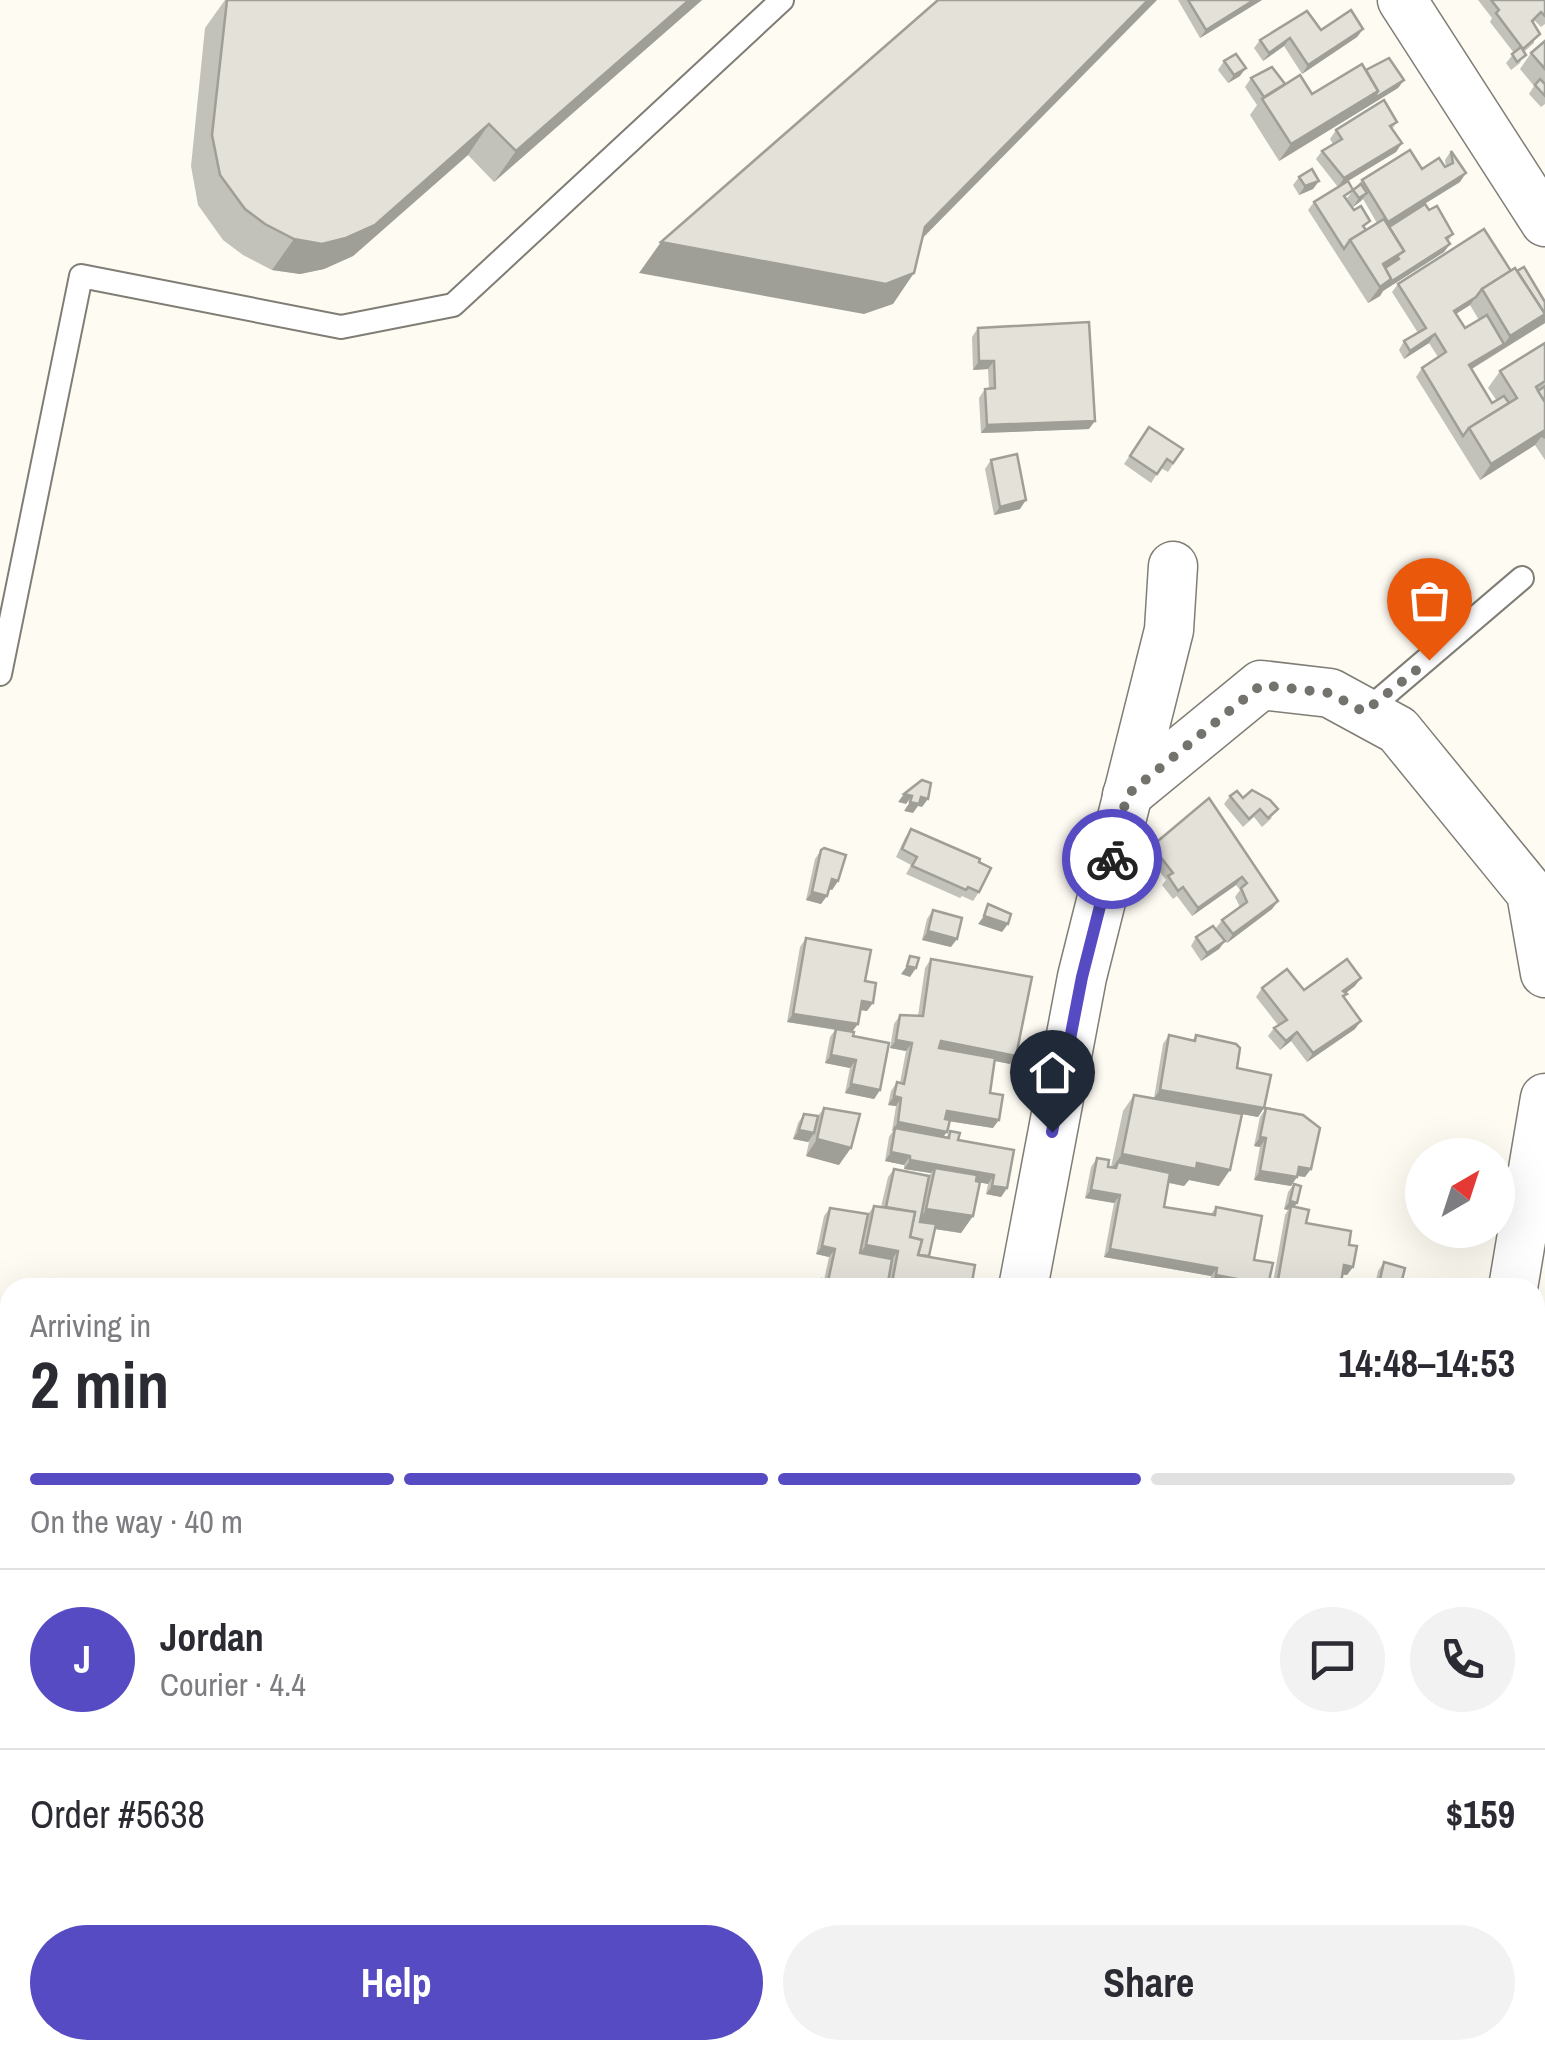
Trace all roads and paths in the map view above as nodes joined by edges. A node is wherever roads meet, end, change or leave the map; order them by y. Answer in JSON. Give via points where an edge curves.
{"nodes":[{"id":1,"x":782,"y":0,"type":"edge"},
{"id":2,"x":1402,"y":0,"type":"edge"},
{"id":3,"x":1545,"y":222,"type":"edge"},
{"id":4,"x":1173,"y":566,"type":"dead end"},
{"id":5,"x":1522,"y":578,"type":"dead end"},
{"id":6,"x":0,"y":674,"type":"edge"},
{"id":7,"x":1364,"y":712,"type":"junction"},
{"id":8,"x":1127,"y":795,"type":"junction"},
{"id":9,"x":1545,"y":973,"type":"edge"},
{"id":10,"x":1545,"y":1098,"type":"edge"},
{"id":11,"x":1526,"y":1271,"type":"edge"},
{"id":12,"x":1025,"y":1278,"type":"edge"}],
"edges":[{"from":1,"to":6,"type":"lane","via":[[453,305],[342,326],[81,276]]},
{"from":2,"to":3,"type":"street"},
{"from":4,"to":8,"type":"street","via":[[1168,630]]},
{"from":5,"to":7,"type":"lane"},
{"from":7,"to":8,"type":"street","via":[[1330,693],[1261,685]]},
{"from":7,"to":9,"type":"street","via":[[1398,730],[1531,893]]},
{"from":8,"to":12,"type":"street","via":[[1082,977]]},
{"from":10,"to":11,"type":"street"}]}
